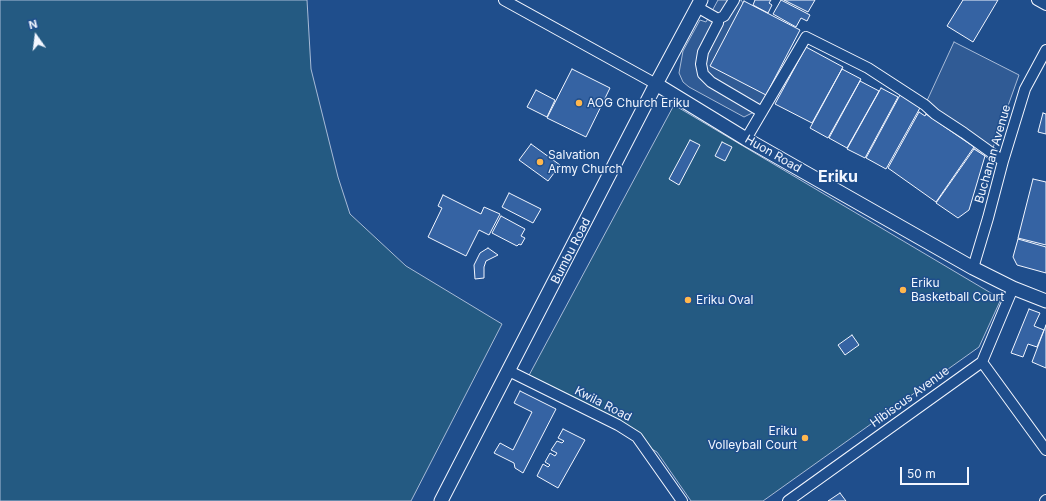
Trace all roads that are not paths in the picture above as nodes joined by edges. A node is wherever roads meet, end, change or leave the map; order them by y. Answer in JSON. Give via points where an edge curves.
{"nodes":[{"id":1,"x":504,"y":0,"type":"edge"},
{"id":2,"x":734,"y":0,"type":"edge"},
{"id":3,"x":1037,"y":0,"type":"edge"},
{"id":4,"x":699,"y":3,"type":"edge"},
{"id":5,"x":1046,"y":5,"type":"edge"},
{"id":6,"x":718,"y":19,"type":"junction"},
{"id":7,"x":1046,"y":50,"type":"edge"},
{"id":8,"x":656,"y":84,"type":"junction"},
{"id":9,"x":762,"y":112,"type":"junction"},
{"id":10,"x":746,"y":139,"type":"junction"},
{"id":11,"x":1003,"y":161,"type":"junction"},
{"id":12,"x":973,"y":268,"type":"junction"},
{"id":13,"x":1013,"y":288,"type":"junction"},
{"id":14,"x":1046,"y":301,"type":"edge"},
{"id":15,"x":982,"y":362,"type":"junction"},
{"id":16,"x":509,"y":371,"type":"junction"},
{"id":17,"x":1046,"y":450,"type":"edge"},
{"id":18,"x":441,"y":501,"type":"edge"},
{"id":19,"x":682,"y":501,"type":"edge"},
{"id":20,"x":788,"y":501,"type":"edge"}],
"edges":[{"from":1,"to":8,"type":"street","name":"Huon Road"},
{"from":2,"to":6,"type":"street","via":[[724,16]]},
{"from":3,"to":5,"type":"street"},
{"from":4,"to":6,"type":"street"},
{"from":4,"to":8,"type":"main road","name":"Bumbu Road"},
{"from":6,"to":9,"type":"street","via":[[703,52],[700,64],[703,74],[711,82]]},
{"from":7,"to":11,"type":"street","name":"Buchanan Avenue","via":[[1025,89]]},
{"from":8,"to":10,"type":"main road","name":"Huon Road"},
{"from":8,"to":16,"type":"main road","name":"Bumbu Road"},
{"from":9,"to":10,"type":"street"},
{"from":9,"to":11,"type":"street","via":[[806,37],[868,68]]},
{"from":10,"to":12,"type":"main road","name":"Huon Road"},
{"from":11,"to":12,"type":"street","name":"Buchanan Avenue"},
{"from":12,"to":13,"type":"main road","name":"Huon Road"},
{"from":13,"to":14,"type":"main road","name":"Huon Road"},
{"from":13,"to":15,"type":"street"},
{"from":15,"to":17,"type":"street"},
{"from":15,"to":20,"type":"street","name":"Hibiscus Avenue"},
{"from":16,"to":18,"type":"main road","name":"Bumbu Road"},
{"from":16,"to":19,"type":"street","name":"Kwila Road","via":[[637,437]]}]}
